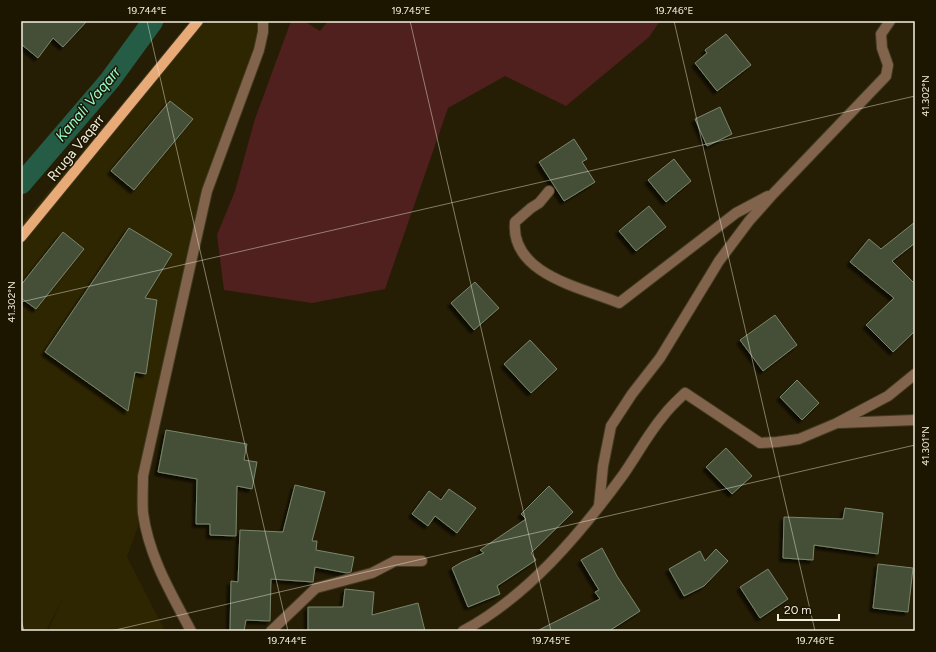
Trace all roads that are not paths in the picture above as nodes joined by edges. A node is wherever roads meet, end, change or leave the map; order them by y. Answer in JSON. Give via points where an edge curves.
{"nodes":[{"id":1,"x":198,"y":21,"type":"edge"},
{"id":2,"x":263,"y":21,"type":"edge"},
{"id":3,"x":890,"y":21,"type":"edge"},
{"id":4,"x":549,"y":191,"type":"dead end"},
{"id":5,"x":773,"y":194,"type":"junction"},
{"id":6,"x":21,"y":237,"type":"edge"},
{"id":7,"x":915,"y":374,"type":"edge"},
{"id":8,"x":915,"y":420,"type":"edge"},
{"id":9,"x":837,"y":423,"type":"junction"},
{"id":10,"x":599,"y":506,"type":"junction"},
{"id":11,"x":422,"y":561,"type":"dead end"},
{"id":12,"x":191,"y":631,"type":"edge"},
{"id":13,"x":271,"y":631,"type":"edge"},
{"id":14,"x":463,"y":631,"type":"edge"}],
"edges":[{"from":1,"to":6,"type":"main road","name":"Rruga Vaqarr"},
{"from":2,"to":12,"type":"street","via":[[259,50],[207,191],[143,476],[143,512],[149,543],[158,570]]},
{"from":3,"to":5,"type":"street","via":[[881,34],[882,48],[888,65],[886,76]]},
{"from":4,"to":5,"type":"street","via":[[539,203],[515,222],[518,245],[540,271],[566,284],[619,303],[736,212]]},
{"from":5,"to":10,"type":"street","via":[[719,261],[660,358],[611,426]]},
{"from":7,"to":9,"type":"street","via":[[888,396]]},
{"from":8,"to":9,"type":"street"},
{"from":9,"to":10,"type":"street","via":[[799,439],[760,442],[685,394],[664,414]]},
{"from":10,"to":14,"type":"street","via":[[585,525],[539,573],[508,601]]},
{"from":11,"to":13,"type":"street","via":[[395,561],[372,573],[316,588]]}]}
